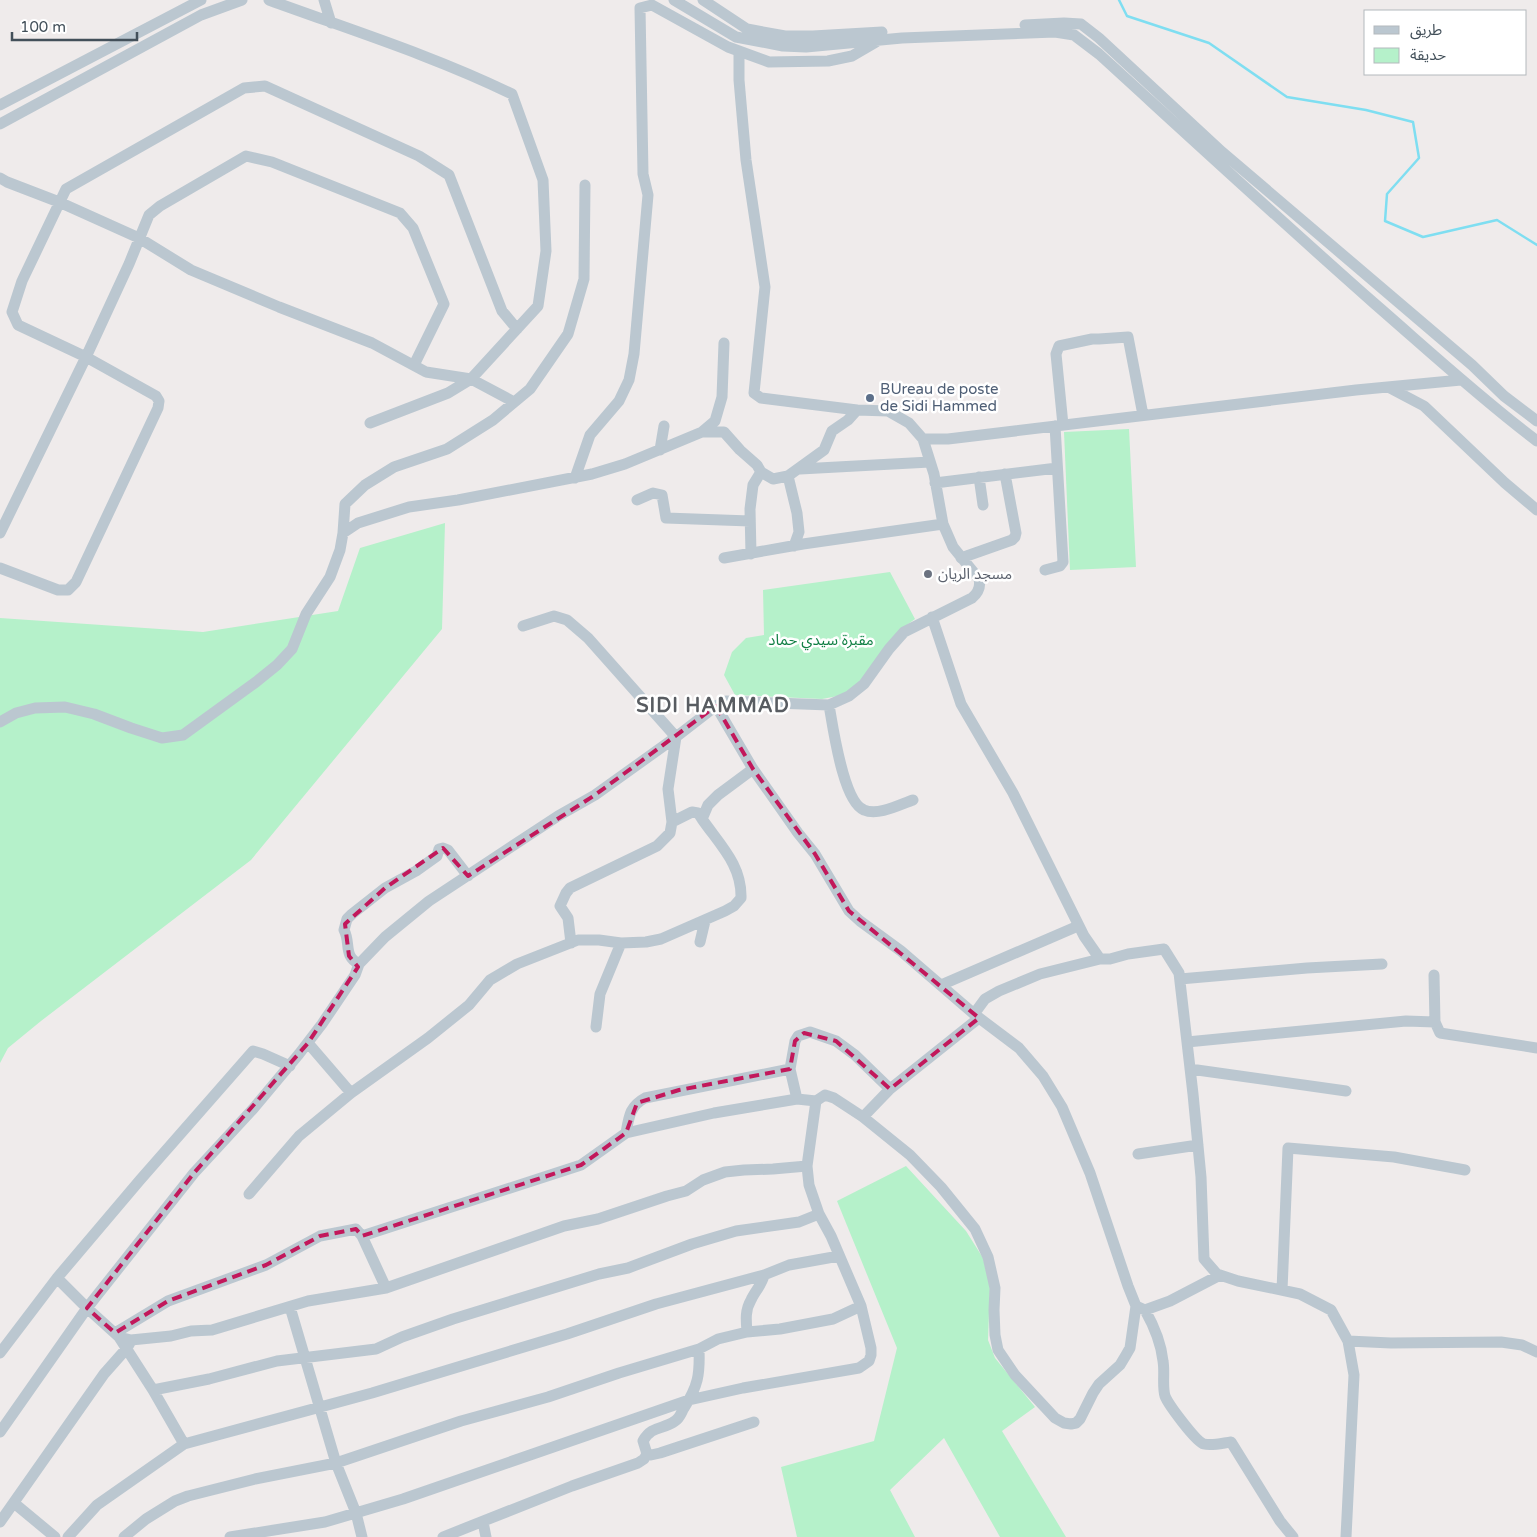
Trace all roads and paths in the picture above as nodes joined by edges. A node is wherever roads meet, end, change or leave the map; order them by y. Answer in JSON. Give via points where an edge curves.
{"nodes":[{"id":1,"x":201,"y":0,"type":"edge"},
{"id":2,"x":242,"y":0,"type":"edge"},
{"id":3,"x":270,"y":0,"type":"edge"},
{"id":4,"x":324,"y":0,"type":"edge"},
{"id":5,"x":674,"y":0,"type":"edge"},
{"id":6,"x":702,"y":0,"type":"edge"},
{"id":7,"x":331,"y":22,"type":"junction"},
{"id":8,"x":880,"y":40,"type":"junction"},
{"id":9,"x":733,"y":49,"type":"junction"},
{"id":10,"x":751,"y":55,"type":"junction"},
{"id":11,"x":1119,"y":73,"type":"junction"},
{"id":12,"x":1138,"y":74,"type":"junction"},
{"id":13,"x":739,"y":80,"type":"junction"},
{"id":14,"x":3,"y":104,"type":"edge"},
{"id":15,"x":33,"y":105,"type":"junction"},
{"id":16,"x":0,"y":124,"type":"edge"},
{"id":17,"x":0,"y":178,"type":"edge"},
{"id":18,"x":585,"y":185,"type":"dead end"},
{"id":19,"x":60,"y":202,"type":"junction"},
{"id":20,"x":138,"y":238,"type":"junction"},
{"id":21,"x":518,"y":329,"type":"junction"},
{"id":22,"x":724,"y":343,"type":"dead end"},
{"id":23,"x":86,"y":357,"type":"junction"},
{"id":24,"x":414,"y":365,"type":"junction"},
{"id":25,"x":1472,"y":365,"type":"junction"},
{"id":26,"x":1451,"y":371,"type":"junction"},
{"id":27,"x":472,"y":379,"type":"junction"},
{"id":28,"x":1462,"y":380,"type":"junction"},
{"id":29,"x":1388,"y":387,"type":"junction"},
{"id":30,"x":514,"y":402,"type":"junction"},
{"id":31,"x":857,"y":410,"type":"junction"},
{"id":32,"x":1143,"y":415,"type":"junction"},
{"id":33,"x":715,"y":421,"type":"junction"},
{"id":34,"x":1537,"y":421,"type":"edge"},
{"id":35,"x":370,"y":424,"type":"dead end"},
{"id":36,"x":664,"y":426,"type":"dead end"},
{"id":37,"x":1059,"y":426,"type":"junction"},
{"id":38,"x":702,"y":432,"type":"junction"},
{"id":39,"x":724,"y":432,"type":"junction"},
{"id":40,"x":922,"y":438,"type":"junction"},
{"id":41,"x":1537,"y":441,"type":"edge"},
{"id":42,"x":660,"y":450,"type":"junction"},
{"id":43,"x":930,"y":462,"type":"junction"},
{"id":44,"x":1057,"y":468,"type":"junction"},
{"id":45,"x":800,"y":469,"type":"junction"},
{"id":46,"x":761,"y":472,"type":"junction"},
{"id":47,"x":1006,"y":474,"type":"junction"},
{"id":48,"x":788,"y":476,"type":"junction"},
{"id":49,"x":574,"y":478,"type":"junction"},
{"id":50,"x":979,"y":478,"type":"junction"},
{"id":51,"x":935,"y":483,"type":"junction"},
{"id":52,"x":637,"y":500,"type":"dead end"},
{"id":53,"x":983,"y":505,"type":"dead end"},
{"id":54,"x":1537,"y":510,"type":"edge"},
{"id":55,"x":750,"y":521,"type":"junction"},
{"id":56,"x":943,"y":524,"type":"junction"},
{"id":57,"x":0,"y":533,"type":"edge"},
{"id":58,"x":343,"y":533,"type":"junction"},
{"id":59,"x":794,"y":546,"type":"junction"},
{"id":60,"x":751,"y":554,"type":"junction"},
{"id":61,"x":724,"y":558,"type":"dead end"},
{"id":62,"x":961,"y":558,"type":"junction"},
{"id":63,"x":0,"y":568,"type":"edge"},
{"id":64,"x":1045,"y":570,"type":"dead end"},
{"id":65,"x":932,"y":617,"type":"junction"},
{"id":66,"x":523,"y":626,"type":"dead end"},
{"id":67,"x":829,"y":705,"type":"junction"},
{"id":68,"x":716,"y":706,"type":"junction"},
{"id":69,"x":0,"y":722,"type":"edge"},
{"id":70,"x":676,"y":737,"type":"junction"},
{"id":71,"x":753,"y":769,"type":"junction"},
{"id":72,"x":913,"y":800,"type":"dead end"},
{"id":73,"x":702,"y":820,"type":"junction"},
{"id":74,"x":672,"y":822,"type":"junction"},
{"id":75,"x":468,"y":876,"type":"junction"},
{"id":76,"x":705,"y":921,"type":"junction"},
{"id":77,"x":1078,"y":926,"type":"junction"},
{"id":78,"x":700,"y":942,"type":"dead end"},
{"id":79,"x":571,"y":943,"type":"junction"},
{"id":80,"x":622,"y":943,"type":"junction"},
{"id":81,"x":1100,"y":959,"type":"junction"},
{"id":82,"x":359,"y":964,"type":"junction"},
{"id":83,"x":1382,"y":964,"type":"dead end"},
{"id":84,"x":1434,"y":976,"type":"dead end"},
{"id":85,"x":1180,"y":979,"type":"junction"},
{"id":86,"x":941,"y":985,"type":"junction"},
{"id":87,"x":977,"y":1016,"type":"junction"},
{"id":88,"x":1435,"y":1022,"type":"junction"},
{"id":89,"x":596,"y":1027,"type":"dead end"},
{"id":90,"x":1187,"y":1042,"type":"junction"},
{"id":91,"x":308,"y":1043,"type":"junction"},
{"id":92,"x":1537,"y":1048,"type":"edge"},
{"id":93,"x":290,"y":1066,"type":"junction"},
{"id":94,"x":790,"y":1069,"type":"junction"},
{"id":95,"x":1190,"y":1069,"type":"junction"},
{"id":96,"x":890,"y":1089,"type":"junction"},
{"id":97,"x":1346,"y":1091,"type":"dead end"},
{"id":98,"x":351,"y":1092,"type":"junction"},
{"id":99,"x":797,"y":1099,"type":"junction"},
{"id":100,"x":816,"y":1101,"type":"junction"},
{"id":101,"x":863,"y":1117,"type":"junction"},
{"id":102,"x":626,"y":1133,"type":"junction"},
{"id":103,"x":1198,"y":1145,"type":"junction"},
{"id":104,"x":1138,"y":1154,"type":"dead end"},
{"id":105,"x":807,"y":1166,"type":"junction"},
{"id":106,"x":1465,"y":1170,"type":"dead end"},
{"id":107,"x":249,"y":1194,"type":"dead end"},
{"id":108,"x":819,"y":1214,"type":"junction"},
{"id":109,"x":362,"y":1236,"type":"junction"},
{"id":110,"x":839,"y":1256,"type":"junction"},
{"id":111,"x":764,"y":1275,"type":"junction"},
{"id":112,"x":1220,"y":1275,"type":"junction"},
{"id":113,"x":57,"y":1278,"type":"junction"},
{"id":114,"x":386,"y":1288,"type":"junction"},
{"id":115,"x":1282,"y":1290,"type":"junction"},
{"id":116,"x":861,"y":1306,"type":"junction"},
{"id":117,"x":290,"y":1307,"type":"junction"},
{"id":118,"x":87,"y":1308,"type":"junction"},
{"id":119,"x":1140,"y":1308,"type":"junction"},
{"id":120,"x":747,"y":1332,"type":"junction"},
{"id":121,"x":117,"y":1335,"type":"junction"},
{"id":122,"x":1348,"y":1341,"type":"junction"},
{"id":123,"x":129,"y":1344,"type":"junction"},
{"id":124,"x":699,"y":1349,"type":"junction"},
{"id":125,"x":1537,"y":1352,"type":"edge"},
{"id":126,"x":0,"y":1353,"type":"edge"},
{"id":127,"x":304,"y":1357,"type":"junction"},
{"id":128,"x":153,"y":1390,"type":"junction"},
{"id":129,"x":689,"y":1400,"type":"junction"},
{"id":130,"x":319,"y":1408,"type":"junction"},
{"id":131,"x":754,"y":1422,"type":"dead end"},
{"id":132,"x":0,"y":1432,"type":"edge"},
{"id":133,"x":184,"y":1444,"type":"junction"},
{"id":134,"x":646,"y":1454,"type":"junction"},
{"id":135,"x":336,"y":1463,"type":"junction"},
{"id":136,"x":14,"y":1503,"type":"junction"},
{"id":137,"x":356,"y":1513,"type":"junction"},
{"id":138,"x":0,"y":1522,"type":"edge"},
{"id":139,"x":483,"y":1522,"type":"junction"},
{"id":140,"x":55,"y":1537,"type":"edge"},
{"id":141,"x":68,"y":1537,"type":"edge"},
{"id":142,"x":124,"y":1537,"type":"edge"},
{"id":143,"x":230,"y":1537,"type":"edge"},
{"id":144,"x":362,"y":1537,"type":"edge"},
{"id":145,"x":443,"y":1537,"type":"edge"},
{"id":146,"x":486,"y":1537,"type":"edge"},
{"id":147,"x":1293,"y":1537,"type":"edge"},
{"id":148,"x":1346,"y":1537,"type":"edge"}],
"edges":[{"from":1,"to":14,"type":"street"},
{"from":2,"to":15,"type":"street","via":[[201,15]]},
{"from":3,"to":7,"type":"street"},
{"from":4,"to":7,"type":"street"},
{"from":5,"to":8,"type":"street","via":[[736,37],[806,47]]},
{"from":6,"to":12,"type":"street","via":[[747,29],[785,36],[1081,24]]},
{"from":7,"to":21,"type":"street","via":[[435,60],[512,94],[543,180],[546,251],[538,306]]},
{"from":8,"to":10,"type":"street","via":[[852,56],[828,61],[769,62]]},
{"from":8,"to":11,"type":"street","via":[[1055,32],[1074,35]]},
{"from":9,"to":10,"type":"street"},
{"from":9,"to":13,"type":"street"},
{"from":9,"to":49,"type":"street","via":[[652,5],[640,8],[643,174],[648,195],[634,354],[629,380],[619,401],[590,435]]},
{"from":10,"to":13,"type":"street"},
{"from":11,"to":12,"type":"street"},
{"from":11,"to":26,"type":"street"},
{"from":12,"to":25,"type":"street","via":[[1222,152]]},
{"from":13,"to":31,"type":"street","via":[[746,160],[765,287],[754,393],[761,398]]},
{"from":14,"to":15,"type":"street"},
{"from":15,"to":16,"type":"street"},
{"from":17,"to":19,"type":"street"},
{"from":18,"to":30,"type":"street","via":[[584,279],[568,334],[530,388]]},
{"from":19,"to":20,"type":"street"},
{"from":19,"to":21,"type":"street","via":[[66,189],[225,98],[244,88],[265,86],[419,156],[449,175],[502,311]]},
{"from":19,"to":23,"type":"street","via":[[22,281],[12,312],[18,325]]},
{"from":20,"to":23,"type":"street"},
{"from":20,"to":24,"type":"street","via":[[191,270],[372,343]]},
{"from":20,"to":24,"type":"street","via":[[149,215],[160,206],[246,156],[272,162],[400,214],[413,228],[444,304]]},
{"from":21,"to":27,"type":"street"},
{"from":22,"to":33,"type":"street","via":[[722,397]]},
{"from":23,"to":57,"type":"street"},
{"from":23,"to":63,"type":"street","via":[[156,396],[158,408],[76,582],[68,590],[58,590]]},
{"from":24,"to":27,"type":"street","via":[[426,372]]},
{"from":25,"to":26,"type":"street"},
{"from":25,"to":34,"type":"street","via":[[1504,396]]},
{"from":26,"to":28,"type":"street"},
{"from":27,"to":30,"type":"street"},
{"from":27,"to":35,"type":"street","via":[[448,393]]},
{"from":28,"to":29,"type":"street"},
{"from":28,"to":41,"type":"street"},
{"from":29,"to":32,"type":"street"},
{"from":29,"to":54,"type":"street","via":[[1424,406]]},
{"from":30,"to":58,"type":"street","via":[[493,420],[447,449],[394,467],[365,485],[345,504]]},
{"from":31,"to":40,"type":"street","via":[[888,411],[909,422]]},
{"from":31,"to":45,"type":"street","via":[[832,432],[824,450]]},
{"from":32,"to":37,"type":"street"},
{"from":32,"to":37,"type":"street","via":[[1128,337],[1092,338],[1060,346],[1056,354]]},
{"from":33,"to":38,"type":"street"},
{"from":33,"to":39,"type":"street"},
{"from":36,"to":42,"type":"street"},
{"from":37,"to":40,"type":"street","via":[[948,439]]},
{"from":37,"to":44,"type":"street"},
{"from":38,"to":39,"type":"street"},
{"from":38,"to":42,"type":"street"},
{"from":39,"to":46,"type":"street"},
{"from":40,"to":43,"type":"street"},
{"from":42,"to":49,"type":"street"},
{"from":43,"to":45,"type":"street"},
{"from":43,"to":51,"type":"street"},
{"from":44,"to":47,"type":"street"},
{"from":44,"to":64,"type":"street","via":[[1063,562]]},
{"from":45,"to":48,"type":"street"},
{"from":46,"to":48,"type":"street","via":[[773,479]]},
{"from":46,"to":55,"type":"street","via":[[753,485]]},
{"from":47,"to":50,"type":"street"},
{"from":47,"to":62,"type":"street","via":[[1015,536],[1012,540]]},
{"from":48,"to":59,"type":"street","via":[[799,532]]},
{"from":49,"to":58,"type":"street","via":[[408,507],[358,523]]},
{"from":50,"to":51,"type":"street"},
{"from":50,"to":53,"type":"street"},
{"from":51,"to":56,"type":"street"},
{"from":52,"to":55,"type":"street","via":[[653,493],[662,495],[666,518]]},
{"from":55,"to":60,"type":"street"},
{"from":56,"to":59,"type":"street"},
{"from":56,"to":62,"type":"street"},
{"from":58,"to":69,"type":"street","via":[[330,577],[306,614],[292,649],[277,665],[183,735],[162,738],[65,707],[35,708]]},
{"from":59,"to":60,"type":"street"},
{"from":60,"to":61,"type":"street"},
{"from":62,"to":65,"type":"street","via":[[979,579],[978,592],[954,608]]},
{"from":65,"to":67,"type":"street","via":[[901,634],[864,684],[849,696]]},
{"from":65,"to":77,"type":"street","via":[[961,704],[1013,793]]},
{"from":66,"to":70,"type":"street","via":[[554,616],[567,620],[588,638]]},
{"from":67,"to":68,"type":"street","via":[[726,701]]},
{"from":67,"to":72,"type":"street","via":[[851,799],[863,810],[877,812]]},
{"from":68,"to":70,"type":"street"},
{"from":68,"to":71,"type":"street"},
{"from":70,"to":74,"type":"street","via":[[668,789]]},
{"from":70,"to":75,"type":"street","via":[[595,795]]},
{"from":71,"to":73,"type":"street","via":[[718,795],[708,805]]},
{"from":71,"to":86,"type":"street","via":[[815,854],[849,911]]},
{"from":73,"to":74,"type":"street","via":[[698,813],[692,812]]},
{"from":73,"to":76,"type":"street","via":[[731,858],[741,889],[741,898],[734,906]]},
{"from":74,"to":79,"type":"street","via":[[670,833],[657,846],[570,888],[560,906],[568,918]]},
{"from":75,"to":82,"type":"street","via":[[429,901]]},
{"from":75,"to":82,"type":"street","via":[[448,850],[439,849],[437,856],[385,888],[352,914],[344,930],[349,956]]},
{"from":76,"to":78,"type":"street"},
{"from":76,"to":80,"type":"street","via":[[661,939]]},
{"from":77,"to":81,"type":"street"},
{"from":77,"to":86,"type":"street"},
{"from":79,"to":80,"type":"street","via":[[599,940]]},
{"from":79,"to":98,"type":"street","via":[[517,964],[490,980],[469,1005]]},
{"from":80,"to":89,"type":"street","via":[[600,994]]},
{"from":81,"to":85,"type":"street","via":[[1164,949]]},
{"from":81,"to":87,"type":"street","via":[[1040,974],[999,991],[985,999]]},
{"from":82,"to":91,"type":"street"},
{"from":83,"to":85,"type":"street"},
{"from":84,"to":88,"type":"street"},
{"from":85,"to":90,"type":"street"},
{"from":86,"to":87,"type":"street"},
{"from":87,"to":96,"type":"street"},
{"from":87,"to":119,"type":"street","via":[[1019,1048],[1043,1076],[1062,1107],[1090,1173],[1128,1286]]},
{"from":88,"to":90,"type":"street","via":[[1406,1021]]},
{"from":88,"to":92,"type":"street","via":[[1440,1033]]},
{"from":90,"to":95,"type":"street"},
{"from":91,"to":93,"type":"street"},
{"from":91,"to":98,"type":"street"},
{"from":93,"to":113,"type":"street","via":[[253,1051]]},
{"from":93,"to":118,"type":"street","via":[[194,1173]]},
{"from":94,"to":96,"type":"street","via":[[795,1041],[798,1036],[810,1032],[836,1041]]},
{"from":94,"to":99,"type":"street"},
{"from":94,"to":102,"type":"street","via":[[646,1098],[637,1103],[630,1114]]},
{"from":95,"to":97,"type":"street"},
{"from":95,"to":103,"type":"street"},
{"from":96,"to":101,"type":"street"},
{"from":98,"to":107,"type":"street","via":[[299,1136]]},
{"from":99,"to":100,"type":"street"},
{"from":99,"to":102,"type":"street"},
{"from":100,"to":101,"type":"street","via":[[825,1095],[834,1098]]},
{"from":100,"to":105,"type":"street"},
{"from":101,"to":119,"type":"street","via":[[910,1154],[975,1229],[988,1257],[995,1288],[998,1350],[1015,1375],[1055,1418],[1071,1424],[1080,1419],[1093,1392],[1120,1365],[1130,1348]]},
{"from":102,"to":109,"type":"street","via":[[581,1165]]},
{"from":103,"to":104,"type":"street"},
{"from":103,"to":112,"type":"street","via":[[1204,1259]]},
{"from":105,"to":108,"type":"street","via":[[809,1185]]},
{"from":105,"to":114,"type":"street","via":[[725,1172],[686,1191],[598,1219],[564,1226]]},
{"from":106,"to":115,"type":"street","via":[[1394,1157],[1288,1148]]},
{"from":108,"to":110,"type":"street"},
{"from":108,"to":127,"type":"street","via":[[799,1222],[736,1231],[692,1244],[628,1268],[452,1320],[376,1349]]},
{"from":109,"to":114,"type":"street"},
{"from":109,"to":121,"type":"street","via":[[356,1229],[320,1236],[266,1265],[168,1301]]},
{"from":110,"to":111,"type":"street","via":[[789,1265]]},
{"from":110,"to":116,"type":"street"},
{"from":111,"to":120,"type":"street","via":[[747,1309]]},
{"from":111,"to":130,"type":"street","via":[[656,1304]]},
{"from":112,"to":115,"type":"street"},
{"from":112,"to":119,"type":"street","via":[[1170,1301]]},
{"from":113,"to":118,"type":"street"},
{"from":113,"to":126,"type":"street"},
{"from":114,"to":117,"type":"street"},
{"from":115,"to":122,"type":"street","via":[[1300,1294],[1331,1310]]},
{"from":116,"to":120,"type":"street","via":[[833,1319]]},
{"from":116,"to":129,"type":"street","via":[[872,1355],[864,1366]]},
{"from":117,"to":123,"type":"street","via":[[212,1330],[191,1331]]},
{"from":117,"to":127,"type":"street"},
{"from":118,"to":121,"type":"street"},
{"from":118,"to":132,"type":"street"},
{"from":119,"to":147,"type":"street","via":[[1155,1328],[1160,1343],[1167,1400],[1200,1442],[1208,1445],[1231,1442]]},
{"from":120,"to":124,"type":"street","via":[[718,1339]]},
{"from":121,"to":123,"type":"street"},
{"from":122,"to":125,"type":"street","via":[[1500,1342]]},
{"from":122,"to":148,"type":"street","via":[[1354,1375]]},
{"from":123,"to":128,"type":"street"},
{"from":123,"to":136,"type":"street","via":[[104,1374]]},
{"from":124,"to":129,"type":"street","via":[[698,1379]]},
{"from":124,"to":135,"type":"street","via":[[461,1421]]},
{"from":127,"to":128,"type":"street"},
{"from":127,"to":130,"type":"street"},
{"from":128,"to":133,"type":"street"},
{"from":129,"to":134,"type":"street","via":[[674,1423],[655,1428],[647,1434],[643,1441]]},
{"from":129,"to":137,"type":"street"},
{"from":130,"to":133,"type":"street"},
{"from":130,"to":135,"type":"street"},
{"from":131,"to":134,"type":"street","via":[[660,1453]]},
{"from":133,"to":141,"type":"street","via":[[97,1505]]},
{"from":134,"to":139,"type":"street","via":[[638,1463]]},
{"from":135,"to":137,"type":"street"},
{"from":135,"to":142,"type":"street","via":[[188,1496],[146,1519]]},
{"from":136,"to":138,"type":"street"},
{"from":136,"to":140,"type":"street"},
{"from":137,"to":143,"type":"street","via":[[326,1522]]},
{"from":137,"to":144,"type":"street"},
{"from":139,"to":145,"type":"street"},
{"from":139,"to":146,"type":"street"}]}
